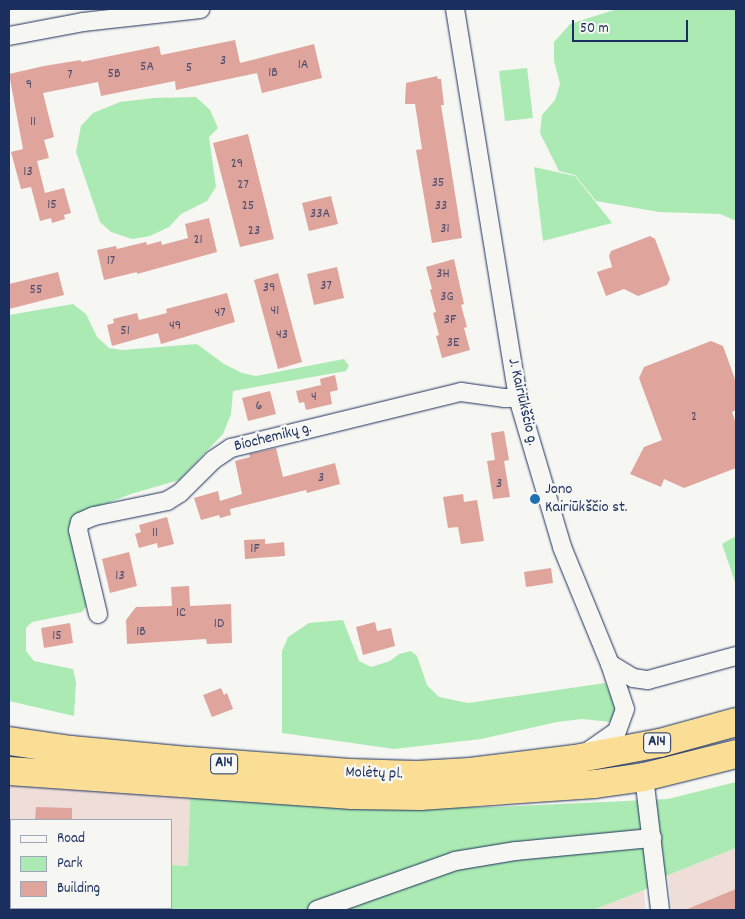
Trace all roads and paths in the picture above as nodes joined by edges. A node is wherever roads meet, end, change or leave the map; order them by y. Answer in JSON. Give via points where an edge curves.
{"nodes":[{"id":1,"x":200,"y":9,"type":"edge"},
{"id":2,"x":455,"y":9,"type":"edge"},
{"id":3,"x":9,"y":36,"type":"edge"},
{"id":4,"x":518,"y":398,"type":"junction"},
{"id":5,"x":98,"y":614,"type":"dead end"},
{"id":6,"x":736,"y":656,"type":"edge"},
{"id":7,"x":610,"y":664,"type":"junction"},
{"id":8,"x":736,"y":722,"type":"edge"},
{"id":9,"x":9,"y":741,"type":"edge"},
{"id":10,"x":736,"y":754,"type":"edge"},
{"id":11,"x":576,"y":759,"type":"junction"},
{"id":12,"x":9,"y":771,"type":"edge"},
{"id":13,"x":644,"y":777,"type":"junction"},
{"id":14,"x":652,"y":838,"type":"junction"},
{"id":15,"x":317,"y":910,"type":"edge"},
{"id":16,"x":660,"y":910,"type":"edge"}],
"edges":[{"from":1,"to":3,"type":"street","via":[[83,22]]},
{"from":2,"to":4,"type":"street","name":"J. Kairiūkščio g."},
{"from":4,"to":5,"type":"street","name":"Biochemikų g.","via":[[461,392],[231,448],[213,460],[180,494],[167,501],[94,516],[80,522],[78,530]]},
{"from":4,"to":7,"type":"street","name":"J. Kairiūkščio g.","via":[[562,547]]},
{"from":6,"to":7,"type":"street","via":[[648,680],[633,678]]},
{"from":7,"to":11,"type":"street","name":"J. Kairiūkščio g.","via":[[625,709],[622,720],[617,731]]},
{"from":8,"to":11,"type":"highway","name":"Molėtų pl.","number":"A14","via":[[670,740]]},
{"from":9,"to":11,"type":"highway","name":"Molėtų pl.","number":"A14","via":[[90,752],[360,774],[470,772]]},
{"from":10,"to":13,"type":"highway","name":"Molėtų pl.","number":"A14"},
{"from":12,"to":13,"type":"highway","name":"Molėtų pl.","number":"A14","via":[[352,795],[473,793]]},
{"from":13,"to":14,"type":"street"},
{"from":14,"to":15,"type":"street","via":[[507,852],[455,861]]},
{"from":14,"to":16,"type":"street"}]}
